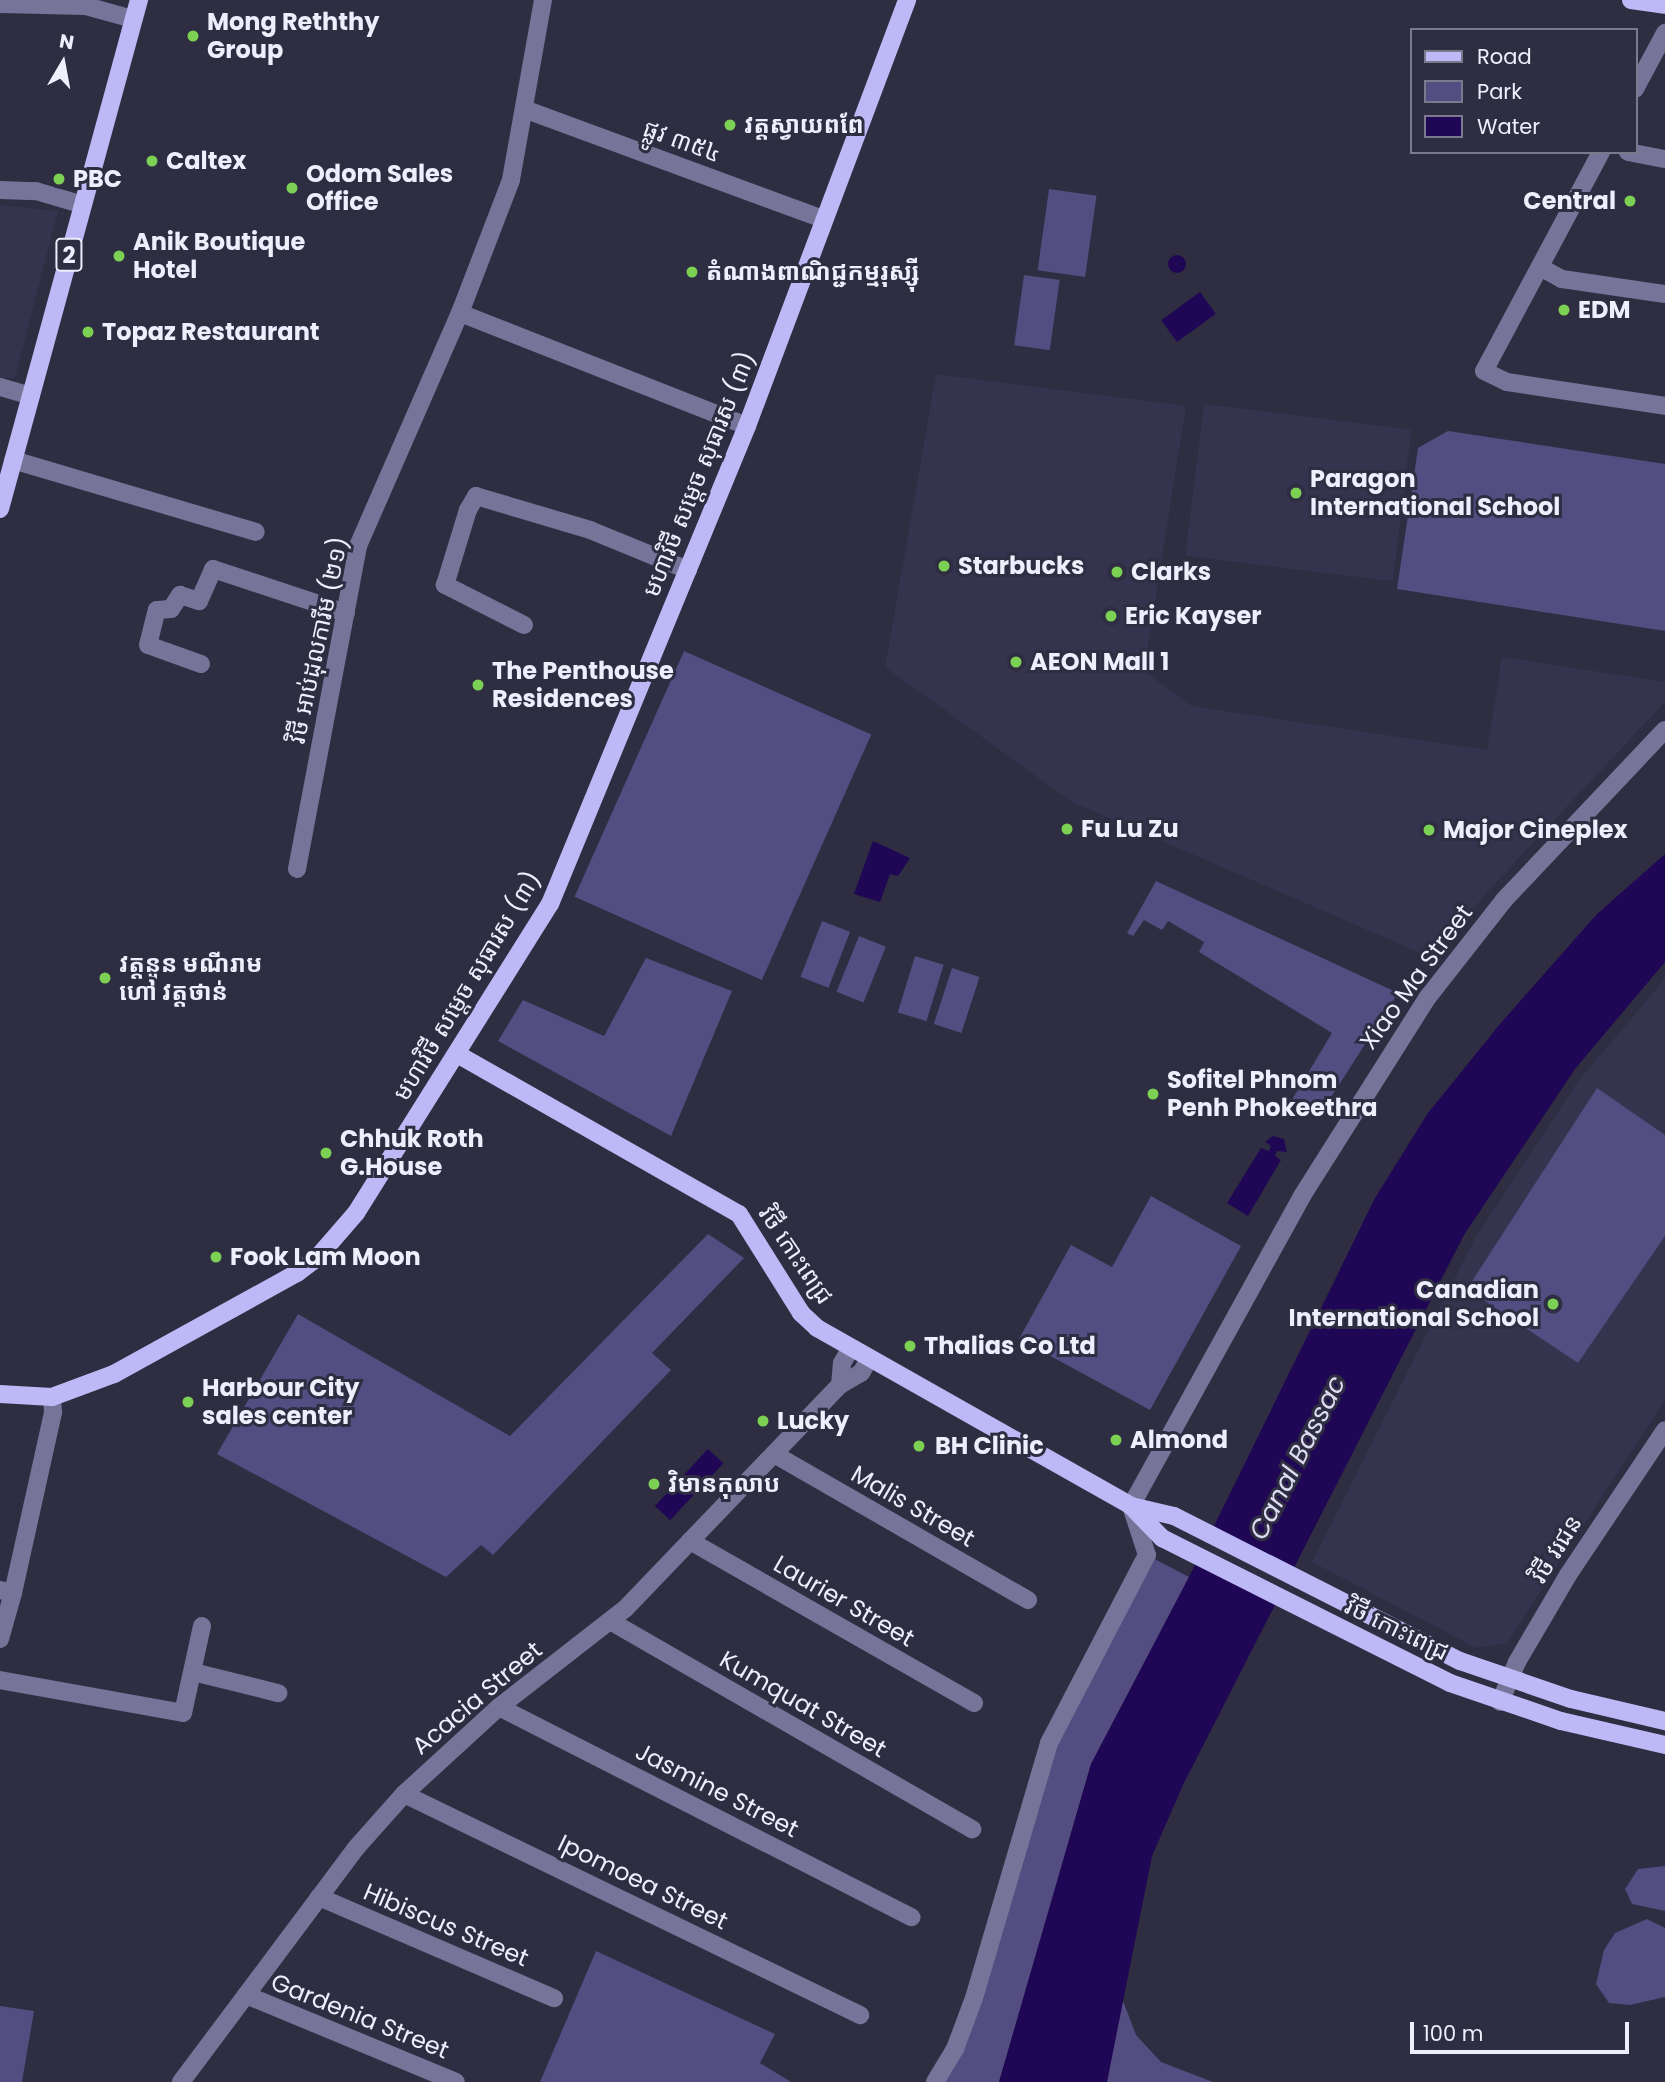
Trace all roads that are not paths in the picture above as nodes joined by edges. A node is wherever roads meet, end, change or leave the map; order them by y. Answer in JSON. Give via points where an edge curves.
{"nodes":[{"id":1,"x":139,"y":0,"type":"edge"},
{"id":2,"x":543,"y":0,"type":"edge"},
{"id":3,"x":907,"y":0,"type":"edge"},
{"id":4,"x":1631,"y":0,"type":"edge"},
{"id":5,"x":0,"y":4,"type":"edge"},
{"id":6,"x":1665,"y":5,"type":"edge"},
{"id":7,"x":133,"y":19,"type":"junction"},
{"id":8,"x":1665,"y":33,"type":"edge"},
{"id":9,"x":1637,"y":85,"type":"edge"},
{"id":10,"x":524,"y":109,"type":"junction"},
{"id":11,"x":1600,"y":154,"type":"edge"},
{"id":12,"x":1637,"y":154,"type":"edge"},
{"id":13,"x":1665,"y":159,"type":"edge"},
{"id":14,"x":0,"y":190,"type":"edge"},
{"id":15,"x":83,"y":205,"type":"junction"},
{"id":16,"x":823,"y":219,"type":"junction"},
{"id":17,"x":1540,"y":267,"type":"junction"},
{"id":18,"x":1665,"y":294,"type":"edge"},
{"id":19,"x":460,"y":313,"type":"junction"},
{"id":20,"x":0,"y":387,"type":"edge"},
{"id":21,"x":31,"y":396,"type":"junction"},
{"id":22,"x":1665,"y":406,"type":"edge"},
{"id":23,"x":747,"y":426,"type":"junction"},
{"id":24,"x":13,"y":460,"type":"junction"},
{"id":25,"x":0,"y":509,"type":"edge"},
{"id":26,"x":256,"y":532,"type":"dead end"},
{"id":27,"x":688,"y":570,"type":"junction"},
{"id":28,"x":346,"y":613,"type":"junction"},
{"id":29,"x":524,"y":625,"type":"dead end"},
{"id":30,"x":201,"y":664,"type":"dead end"},
{"id":31,"x":1665,"y":730,"type":"edge"},
{"id":32,"x":297,"y":869,"type":"dead end"},
{"id":33,"x":457,"y":1054,"type":"junction"},
{"id":34,"x":851,"y":1348,"type":"junction"},
{"id":35,"x":869,"y":1359,"type":"junction"},
{"id":36,"x":841,"y":1385,"type":"junction"},
{"id":37,"x":0,"y":1394,"type":"edge"},
{"id":38,"x":52,"y":1397,"type":"junction"},
{"id":39,"x":1664,"y":1433,"type":"edge"},
{"id":40,"x":774,"y":1454,"type":"junction"},
{"id":41,"x":1131,"y":1506,"type":"junction"},
{"id":42,"x":690,"y":1541,"type":"junction"},
{"id":43,"x":7,"y":1591,"type":"edge"},
{"id":44,"x":1028,"y":1600,"type":"dead end"},
{"id":45,"x":610,"y":1622,"type":"junction"},
{"id":46,"x":202,"y":1626,"type":"dead end"},
{"id":47,"x":0,"y":1639,"type":"edge"},
{"id":48,"x":193,"y":1672,"type":"junction"},
{"id":49,"x":1508,"y":1679,"type":"junction"},
{"id":50,"x":0,"y":1680,"type":"edge"},
{"id":51,"x":278,"y":1693,"type":"dead end"},
{"id":52,"x":1500,"y":1702,"type":"junction"},
{"id":53,"x":974,"y":1703,"type":"dead end"},
{"id":54,"x":499,"y":1707,"type":"junction"},
{"id":55,"x":1665,"y":1721,"type":"edge"},
{"id":56,"x":1665,"y":1745,"type":"edge"},
{"id":57,"x":404,"y":1794,"type":"junction"},
{"id":58,"x":972,"y":1829,"type":"dead end"},
{"id":59,"x":319,"y":1897,"type":"junction"},
{"id":60,"x":912,"y":1917,"type":"dead end"},
{"id":61,"x":246,"y":1995,"type":"junction"},
{"id":62,"x":554,"y":1998,"type":"dead end"},
{"id":63,"x":860,"y":2015,"type":"dead end"},
{"id":64,"x":181,"y":2082,"type":"edge"},
{"id":65,"x":456,"y":2082,"type":"edge"},
{"id":66,"x":935,"y":2082,"type":"edge"}],
"edges":[{"from":1,"to":7,"type":"main road","number":"2"},
{"from":2,"to":10,"type":"street","name":"វិថី អាប់ដុលការីម (២១)"},
{"from":3,"to":16,"type":"main road","name":"មហាវិថី សម្តេច សុធារស (៣)"},
{"from":4,"to":6,"type":"main road"},
{"from":5,"to":7,"type":"street","via":[[86,6]]},
{"from":7,"to":15,"type":"main road","number":"2"},
{"from":8,"to":9,"type":"street"},
{"from":10,"to":16,"type":"street","name":"ផ្លូវ ៣៥៤"},
{"from":10,"to":19,"type":"street","name":"វិថី អាប់ដុលការីម (២១)","via":[[511,180]]},
{"from":11,"to":17,"type":"street"},
{"from":12,"to":13,"type":"street"},
{"from":14,"to":15,"type":"street","via":[[36,191]]},
{"from":15,"to":21,"type":"main road","number":"2"},
{"from":16,"to":23,"type":"main road","name":"មហាវិថី សម្តេច សុធារស (៣)"},
{"from":17,"to":18,"type":"street","via":[[1562,279]]},
{"from":17,"to":22,"type":"street","via":[[1484,371],[1507,382]]},
{"from":19,"to":23,"type":"street"},
{"from":19,"to":28,"type":"street","name":"វិថី អាប់ដុលការីម (២១)","via":[[358,546]]},
{"from":20,"to":21,"type":"street"},
{"from":21,"to":24,"type":"main road","number":"2"},
{"from":23,"to":27,"type":"main road","name":"មហាវិថី សម្តេច សុធារស (៣)"},
{"from":24,"to":25,"type":"main road","number":"2"},
{"from":24,"to":26,"type":"street"},
{"from":27,"to":29,"type":"street","via":[[590,530],[476,496],[445,585]]},
{"from":27,"to":33,"type":"main road","name":"មហាវិថី សម្តេច សុធារស (៣)","via":[[550,904]]},
{"from":28,"to":30,"type":"street","via":[[213,569],[199,601],[180,595],[171,609],[158,610],[148,645]]},
{"from":28,"to":32,"type":"street","name":"វិថី អាប់ដុលការីម (២១)"},
{"from":31,"to":41,"type":"street","name":"Xiao Ma Street","via":[[1504,900],[1427,997],[1303,1196]]},
{"from":33,"to":34,"type":"main road","name":"វិថី កោះពេជ្រ","via":[[739,1214],[801,1313]]},
{"from":33,"to":38,"type":"main road","name":"មហាវិថី សម្តេច សុធារស (៣)","via":[[356,1213],[317,1258],[114,1374]]},
{"from":34,"to":35,"type":"main road","name":"វិថី កោះពេជ្រ"},
{"from":34,"to":36,"type":"street","via":[[842,1363]]},
{"from":35,"to":36,"type":"street","name":"Acacia Street","via":[[861,1373]]},
{"from":35,"to":41,"type":"main road","name":"វិថី កោះពេជ្រ"},
{"from":36,"to":40,"type":"street","name":"Acacia Street"},
{"from":37,"to":38,"type":"main road","name":"មហាវិថី សម្តេច សុធារស (៣)"},
{"from":38,"to":43,"type":"street","via":[[50,1425]]},
{"from":39,"to":49,"type":"street","name":"វិថី វរជន","via":[[1597,1528]]},
{"from":40,"to":42,"type":"street","name":"Acacia Street"},
{"from":40,"to":44,"type":"street","name":"Malis Street"},
{"from":41,"to":49,"type":"main road","name":"វិថី កោះពេជ្រ","via":[[1174,1516],[1460,1661]]},
{"from":41,"to":52,"type":"main road","name":"វិថី កោះពេជ្រ","via":[[1162,1538],[1427,1673]]},
{"from":41,"to":66,"type":"street","via":[[1147,1555],[1049,1743],[990,1948],[955,2049]]},
{"from":42,"to":45,"type":"street","name":"Acacia Street"},
{"from":42,"to":53,"type":"street","name":"Laurier Street"},
{"from":43,"to":47,"type":"street"},
{"from":45,"to":54,"type":"street","name":"Acacia Street"},
{"from":45,"to":58,"type":"street","name":"Kumquat Street"},
{"from":46,"to":48,"type":"street"},
{"from":48,"to":50,"type":"street","via":[[187,1706],[177,1714]]},
{"from":48,"to":51,"type":"street"},
{"from":49,"to":52,"type":"street","name":"វិថី វរជន"},
{"from":49,"to":55,"type":"main road","name":"វិថី កោះពេជ្រ"},
{"from":52,"to":56,"type":"main road","name":"វិថី កោះពេជ្រ"},
{"from":54,"to":57,"type":"street","name":"Acacia Street"},
{"from":54,"to":60,"type":"street","name":"Jasmine Street"},
{"from":57,"to":59,"type":"street","name":"Acacia Street"},
{"from":57,"to":63,"type":"street","name":"Ipomoea Street"},
{"from":59,"to":61,"type":"street","name":"Acacia Street"},
{"from":59,"to":62,"type":"street","name":"Hibiscus Street"},
{"from":61,"to":64,"type":"street","name":"Acacia Street"},
{"from":61,"to":65,"type":"street","name":"Gardenia Street"}]}
